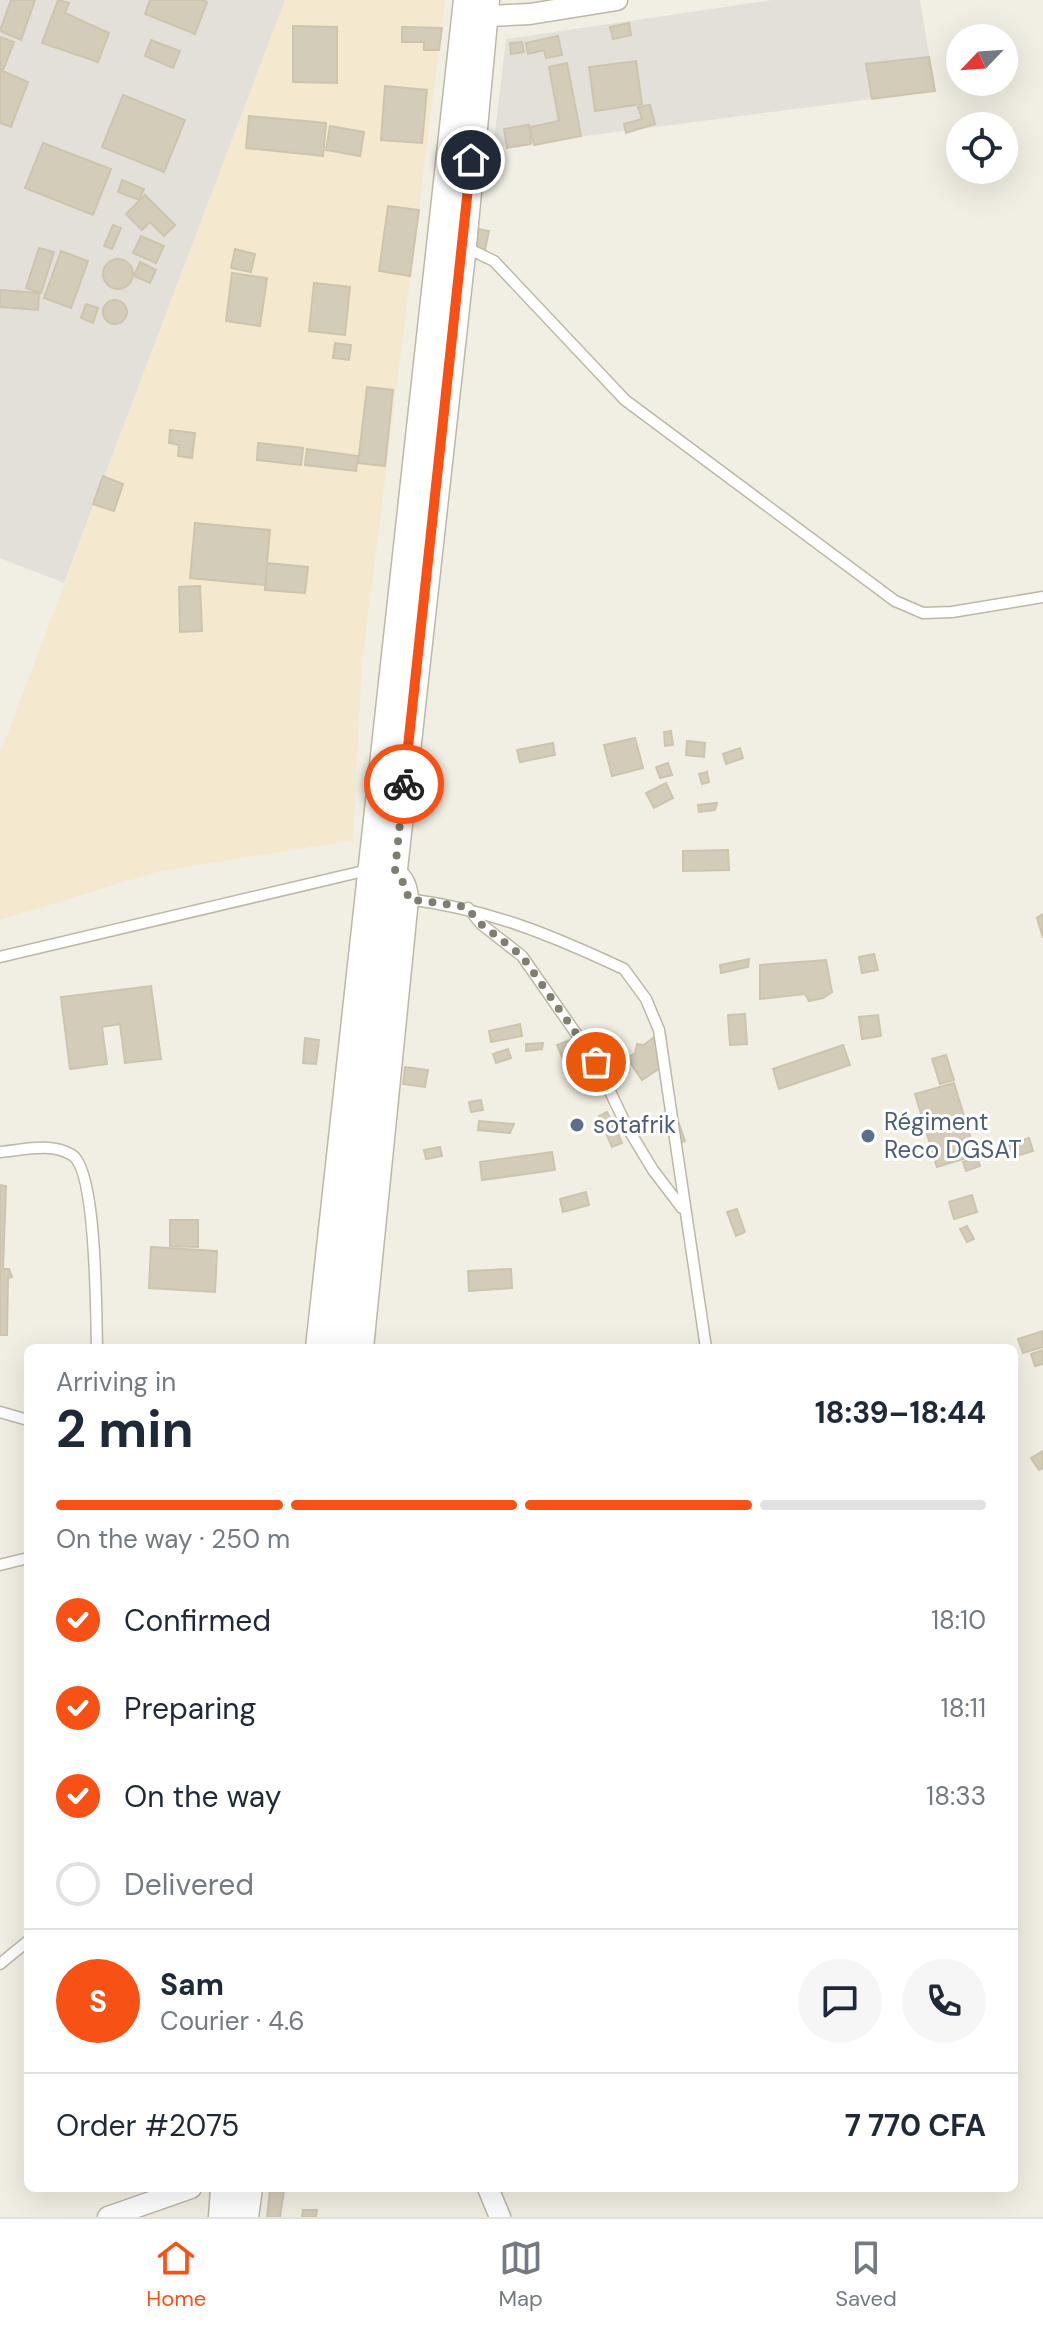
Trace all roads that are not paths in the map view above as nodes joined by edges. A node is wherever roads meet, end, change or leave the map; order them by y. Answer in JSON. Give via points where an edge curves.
{"nodes":[{"id":1,"x":617,"y":0,"type":"edge"},
{"id":2,"x":476,"y":9,"type":"edge"},
{"id":3,"x":463,"y":245,"type":"junction"},
{"id":4,"x":1043,"y":597,"type":"edge"},
{"id":5,"x":384,"y":870,"type":"junction"},
{"id":6,"x":408,"y":899,"type":"junction"},
{"id":7,"x":466,"y":907,"type":"junction"},
{"id":8,"x":0,"y":957,"type":"edge"},
{"id":9,"x":0,"y":1152,"type":"edge"},
{"id":10,"x":684,"y":1210,"type":"junction"},
{"id":11,"x":97,"y":1344,"type":"edge"},
{"id":12,"x":320,"y":1344,"type":"edge"},
{"id":13,"x":341,"y":1344,"type":"edge"},
{"id":14,"x":363,"y":1344,"type":"edge"},
{"id":15,"x":705,"y":1344,"type":"edge"},
{"id":16,"x":0,"y":1412,"type":"edge"},
{"id":17,"x":24,"y":1419,"type":"edge"},
{"id":18,"x":24,"y":1559,"type":"edge"},
{"id":19,"x":0,"y":1565,"type":"edge"},
{"id":20,"x":24,"y":1944,"type":"edge"},
{"id":21,"x":0,"y":1964,"type":"edge"},
{"id":22,"x":180,"y":2192,"type":"edge"},
{"id":23,"x":224,"y":2192,"type":"edge"},
{"id":24,"x":248,"y":2192,"type":"edge"},
{"id":25,"x":490,"y":2192,"type":"edge"},
{"id":26,"x":108,"y":2217,"type":"edge"},
{"id":27,"x":222,"y":2217,"type":"edge"},
{"id":28,"x":245,"y":2217,"type":"edge"},
{"id":29,"x":500,"y":2217,"type":"edge"}],
"edges":[{"from":1,"to":2,"type":"street","via":[[530,14]]},
{"from":2,"to":3,"type":"street"},
{"from":2,"to":5,"type":"street"},
{"from":3,"to":4,"type":"lane","via":[[494,261],[625,400],[895,601],[923,613]]},
{"from":3,"to":5,"type":"street"},
{"from":5,"to":6,"type":"street","via":[[407,888]]},
{"from":5,"to":8,"type":"lane"},
{"from":5,"to":12,"type":"street"},
{"from":5,"to":13,"type":"street"},
{"from":6,"to":7,"type":"lane"},
{"from":6,"to":14,"type":"street"},
{"from":7,"to":10,"type":"lane","via":[[522,956],[596,1062],[627,1127]]},
{"from":7,"to":10,"type":"lane","via":[[576,946],[624,969],[637,983],[659,1030]]},
{"from":9,"to":11,"type":"lane","via":[[53,1147],[75,1156],[84,1170]]},
{"from":10,"to":15,"type":"lane"},
{"from":16,"to":17,"type":"lane"},
{"from":18,"to":19,"type":"lane"},
{"from":20,"to":21,"type":"lane"},
{"from":22,"to":26,"type":"street"},
{"from":23,"to":27,"type":"street"},
{"from":24,"to":28,"type":"street"},
{"from":25,"to":29,"type":"street"}]}
